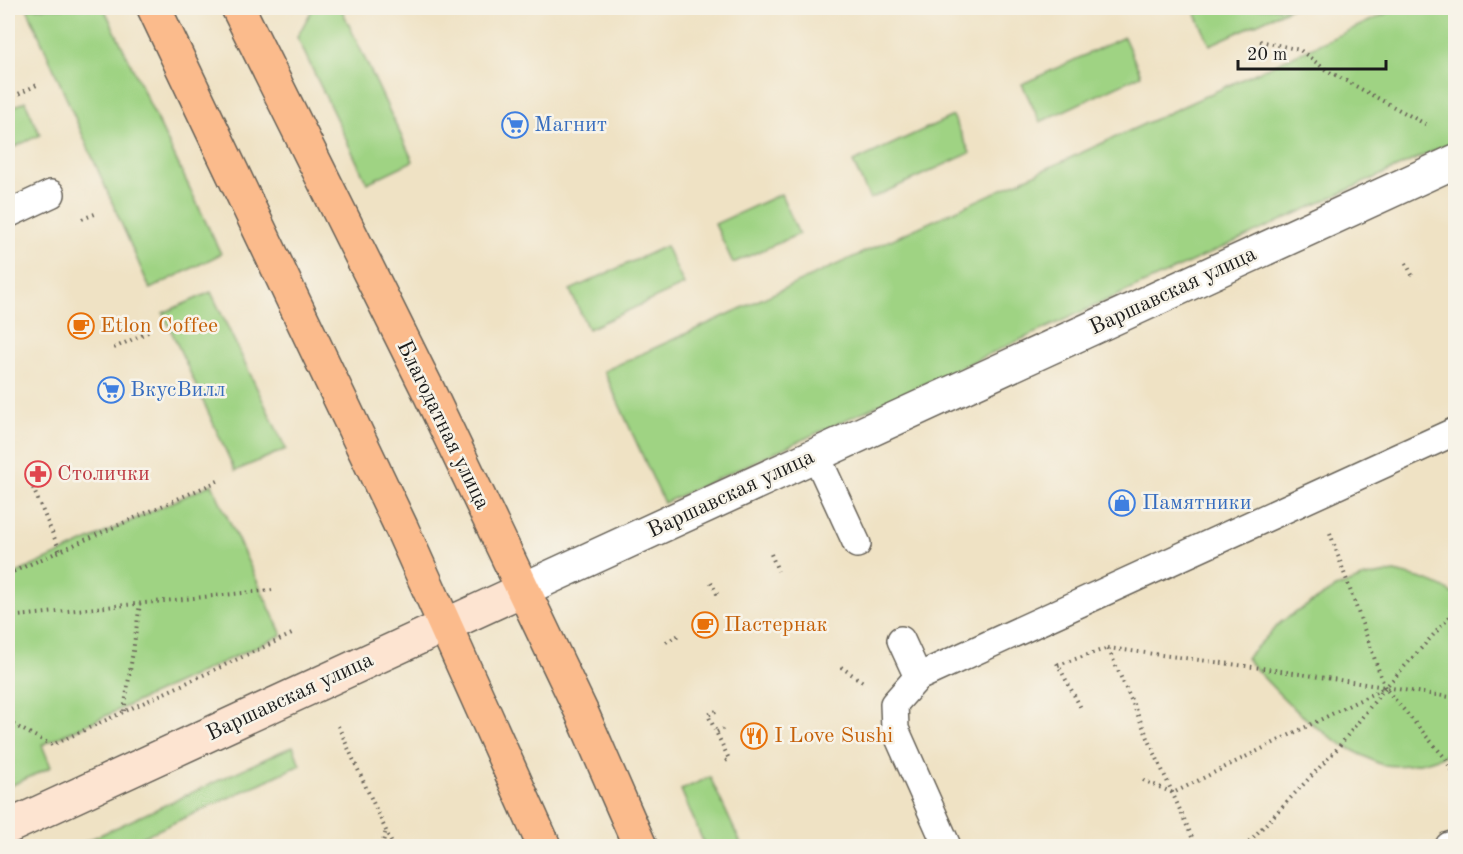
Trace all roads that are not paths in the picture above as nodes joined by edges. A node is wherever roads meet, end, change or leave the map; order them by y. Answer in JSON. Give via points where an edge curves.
{"nodes":[{"id":1,"x":154,"y":8,"type":"edge"},
{"id":2,"x":239,"y":8,"type":"edge"},
{"id":3,"x":1455,"y":161,"type":"edge"},
{"id":4,"x":51,"y":194,"type":"dead end"},
{"id":5,"x":8,"y":213,"type":"edge"},
{"id":6,"x":1455,"y":431,"type":"edge"},
{"id":7,"x":816,"y":455,"type":"junction"},
{"id":8,"x":857,"y":544,"type":"dead end"},
{"id":9,"x":522,"y":590,"type":"junction"},
{"id":10,"x":445,"y":626,"type":"junction"},
{"id":11,"x":902,"y":640,"type":"dead end"},
{"id":12,"x":918,"y":677,"type":"junction"},
{"id":13,"x":8,"y":827,"type":"edge"},
{"id":14,"x":1455,"y":844,"type":"edge"},
{"id":15,"x":544,"y":846,"type":"edge"},
{"id":16,"x":640,"y":846,"type":"edge"},
{"id":17,"x":947,"y":846,"type":"edge"},
{"id":18,"x":1449,"y":846,"type":"edge"}],
"edges":[{"from":1,"to":10,"type":"main road"},
{"from":2,"to":9,"type":"main road","name":"Благодатная улица"},
{"from":3,"to":7,"type":"street","name":"Варшавская улица"},
{"from":4,"to":5,"type":"lane"},
{"from":6,"to":12,"type":"lane"},
{"from":7,"to":8,"type":"lane"},
{"from":7,"to":9,"type":"street","name":"Варшавская улица"},
{"from":9,"to":10,"type":"street","name":"Варшавская улица"},
{"from":9,"to":16,"type":"main road","name":"Благодатная улица"},
{"from":10,"to":13,"type":"street","name":"Варшавская улица"},
{"from":10,"to":15,"type":"main road"},
{"from":11,"to":12,"type":"lane"},
{"from":12,"to":17,"type":"lane","via":[[894,704],[895,729]]},
{"from":14,"to":18,"type":"lane"}]}
